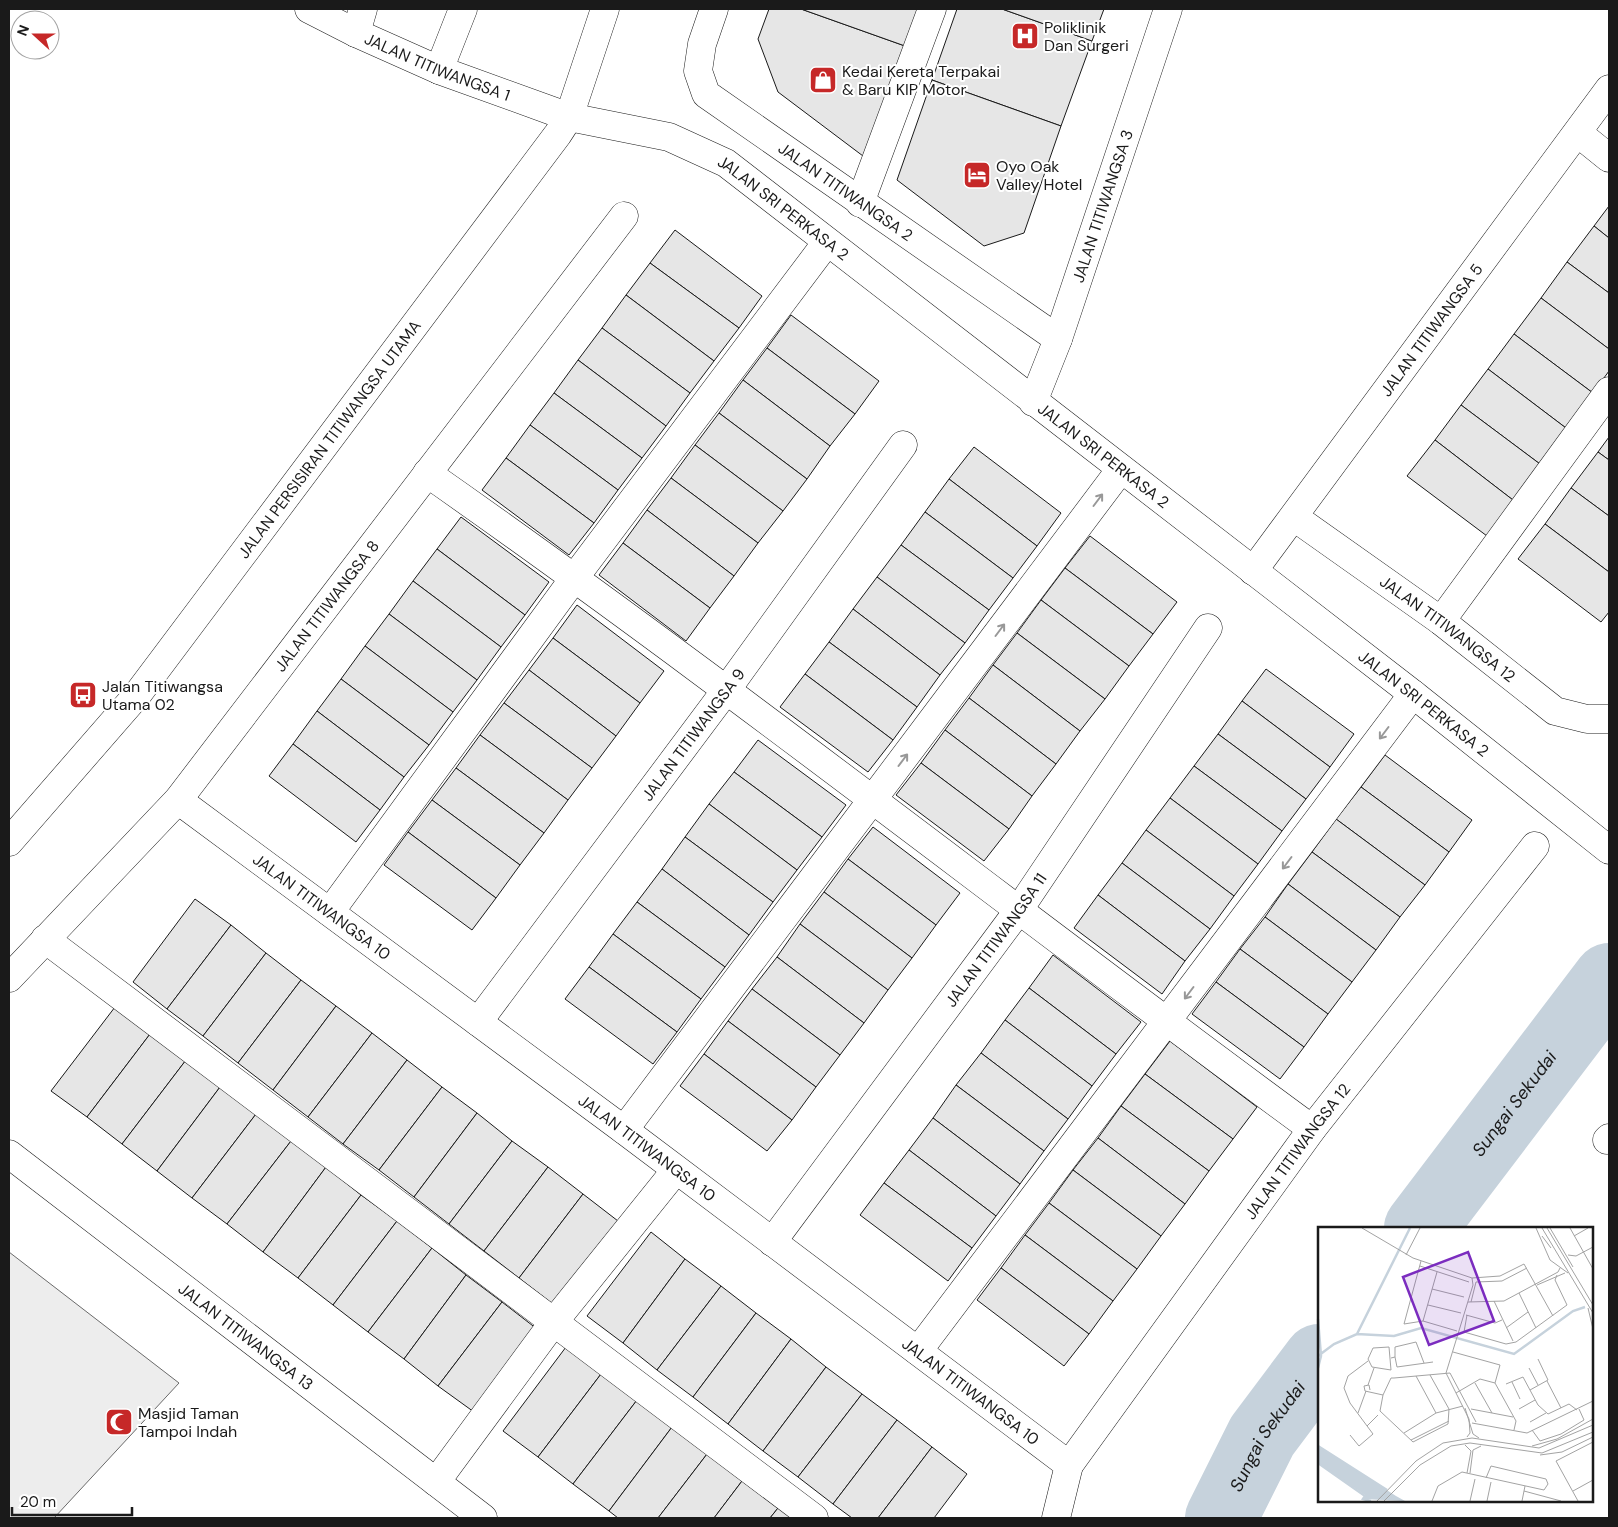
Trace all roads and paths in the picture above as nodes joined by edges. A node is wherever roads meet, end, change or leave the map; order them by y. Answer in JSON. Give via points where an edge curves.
{"nodes":[{"id":1,"x":309,"y":9,"type":"edge"},
{"id":2,"x":463,"y":9,"type":"edge"},
{"id":3,"x":605,"y":9,"type":"edge"},
{"id":4,"x":714,"y":9,"type":"edge"},
{"id":5,"x":932,"y":9,"type":"edge"},
{"id":6,"x":1168,"y":9,"type":"edge"},
{"id":7,"x":359,"y":21,"type":"edge"},
{"id":8,"x":439,"y":70,"type":"junction"},
{"id":9,"x":1609,"y":89,"type":"edge"},
{"id":10,"x":569,"y":117,"type":"junction"},
{"id":11,"x":1578,"y":133,"type":"junction"},
{"id":12,"x":1609,"y":158,"type":"edge"},
{"id":13,"x":860,"y":203,"type":"junction"},
{"id":14,"x":624,"y":216,"type":"dead end"},
{"id":15,"x":827,"y":242,"type":"junction"},
{"id":16,"x":1058,"y":339,"type":"junction"},
{"id":17,"x":1609,"y":392,"type":"edge"},
{"id":18,"x":1033,"y":402,"type":"junction"},
{"id":19,"x":903,"y":445,"type":"dead end"},
{"id":20,"x":1121,"y":469,"type":"junction"},
{"id":21,"x":427,"y":473,"type":"junction"},
{"id":22,"x":1294,"y":517,"type":"junction"},
{"id":23,"x":1253,"y":571,"type":"junction"},
{"id":24,"x":575,"y":577,"type":"junction"},
{"id":25,"x":1441,"y":621,"type":"junction"},
{"id":26,"x":1208,"y":628,"type":"dead end"},
{"id":27,"x":727,"y":689,"type":"junction"},
{"id":28,"x":1414,"y":694,"type":"junction"},
{"id":29,"x":1609,"y":719,"type":"edge"},
{"id":30,"x":874,"y":799,"type":"junction"},
{"id":31,"x":178,"y":800,"type":"junction"},
{"id":32,"x":9,"y":842,"type":"edge"},
{"id":33,"x":1535,"y":846,"type":"dead end"},
{"id":34,"x":1609,"y":850,"type":"edge"},
{"id":35,"x":1018,"y":911,"type":"junction"},
{"id":36,"x":330,"y":912,"type":"junction"},
{"id":37,"x":45,"y":939,"type":"junction"},
{"id":38,"x":9,"y":978,"type":"edge"},
{"id":39,"x":478,"y":1022,"type":"junction"},
{"id":40,"x":1167,"y":1022,"type":"junction"},
{"id":41,"x":1312,"y":1129,"type":"junction"},
{"id":42,"x":624,"y":1130,"type":"junction"},
{"id":43,"x":9,"y":1154,"type":"edge"},
{"id":44,"x":676,"y":1170,"type":"junction"},
{"id":45,"x":772,"y":1242,"type":"junction"},
{"id":46,"x":553,"y":1324,"type":"junction"},
{"id":47,"x":918,"y":1351,"type":"junction"},
{"id":48,"x":1069,"y":1465,"type":"junction"},
{"id":49,"x":436,"y":1482,"type":"junction"},
{"id":50,"x":483,"y":1518,"type":"edge"},
{"id":51,"x":814,"y":1518,"type":"edge"},
{"id":52,"x":1056,"y":1518,"type":"edge"}],
"edges":[{"from":1,"to":7,"type":"street","name":"JALAN TITIWANGSA 1"},
{"from":2,"to":8,"type":"street"},
{"from":3,"to":10,"type":"street","name":"JALAN PERSISIRAN TITIWANGSA UTAMA"},
{"from":4,"to":13,"type":"street","name":"JALAN TITIWANGSA 2","via":[[702,44],[698,71],[706,94]]},
{"from":5,"to":13,"type":"street"},
{"from":6,"to":16,"type":"street","name":"JALAN TITIWANGSA 3"},
{"from":7,"to":8,"type":"street","name":"JALAN TITIWANGSA 1"},
{"from":8,"to":10,"type":"street","name":"JALAN TITIWANGSA 1"},
{"from":9,"to":11,"type":"street","name":"JALAN TITIWANGSA 5"},
{"from":10,"to":15,"type":"street","name":"JALAN SRI PERKASA 2","via":[[669,137],[726,163]]},
{"from":10,"to":32,"type":"street","name":"JALAN PERSISIRAN TITIWANGSA UTAMA","via":[[137,695]]},
{"from":11,"to":12,"type":"street"},
{"from":11,"to":22,"type":"street","name":"JALAN TITIWANGSA 5"},
{"from":13,"to":16,"type":"street","name":"JALAN TITIWANGSA 2"},
{"from":14,"to":21,"type":"street","name":"JALAN TITIWANGSA 8"},
{"from":15,"to":18,"type":"street","name":"JALAN SRI PERKASA 2"},
{"from":15,"to":24,"type":"street"},
{"from":16,"to":18,"type":"street","name":"JALAN TITIWANGSA 3"},
{"from":17,"to":25,"type":"street"},
{"from":18,"to":20,"type":"street","name":"JALAN SRI PERKASA 2"},
{"from":19,"to":27,"type":"street","name":"JALAN TITIWANGSA 9"},
{"from":20,"to":23,"type":"street","name":"JALAN SRI PERKASA 2"},
{"from":30,"to":20,"type":"street","one_way":true},
{"from":21,"to":24,"type":"street"},
{"from":21,"to":31,"type":"street","name":"JALAN TITIWANGSA 8"},
{"from":22,"to":23,"type":"street","name":"JALAN TITIWANGSA 5"},
{"from":22,"to":25,"type":"street","name":"JALAN TITIWANGSA 12"},
{"from":23,"to":28,"type":"street","name":"JALAN SRI PERKASA 2"},
{"from":24,"to":27,"type":"street"},
{"from":24,"to":36,"type":"street"},
{"from":25,"to":29,"type":"street","name":"JALAN TITIWANGSA 12","via":[[1555,711],[1587,719]]},
{"from":26,"to":35,"type":"street","name":"JALAN TITIWANGSA 11"},
{"from":27,"to":30,"type":"street"},
{"from":27,"to":39,"type":"street","name":"JALAN TITIWANGSA 9"},
{"from":28,"to":34,"type":"street","name":"JALAN SRI PERKASA 2"},
{"from":28,"to":40,"type":"street","one_way":true},
{"from":30,"to":35,"type":"street"},
{"from":30,"to":42,"type":"street"},
{"from":31,"to":36,"type":"street","name":"JALAN TITIWANGSA 10"},
{"from":31,"to":37,"type":"street","name":"JALAN TITIWANGSA 8"},
{"from":33,"to":41,"type":"street","name":"JALAN TITIWANGSA 12"},
{"from":35,"to":40,"type":"street"},
{"from":35,"to":45,"type":"street","name":"JALAN TITIWANGSA 11"},
{"from":36,"to":39,"type":"street","name":"JALAN TITIWANGSA 10"},
{"from":37,"to":38,"type":"street","name":"JALAN TITIWANGSA 8"},
{"from":37,"to":46,"type":"street"},
{"from":39,"to":42,"type":"street","name":"JALAN TITIWANGSA 10"},
{"from":40,"to":41,"type":"street"},
{"from":40,"to":47,"type":"street"},
{"from":41,"to":48,"type":"street","name":"JALAN TITIWANGSA 12"},
{"from":42,"to":44,"type":"street","name":"JALAN TITIWANGSA 10"},
{"from":43,"to":49,"type":"street","name":"JALAN TITIWANGSA 13"},
{"from":44,"to":45,"type":"street","name":"JALAN TITIWANGSA 10"},
{"from":44,"to":46,"type":"street"},
{"from":45,"to":47,"type":"street","name":"JALAN TITIWANGSA 10"},
{"from":46,"to":49,"type":"street"},
{"from":46,"to":51,"type":"street"},
{"from":47,"to":48,"type":"street","name":"JALAN TITIWANGSA 10"},
{"from":48,"to":52,"type":"street"},
{"from":49,"to":50,"type":"street","name":"JALAN TITIWANGSA 13"}]}
